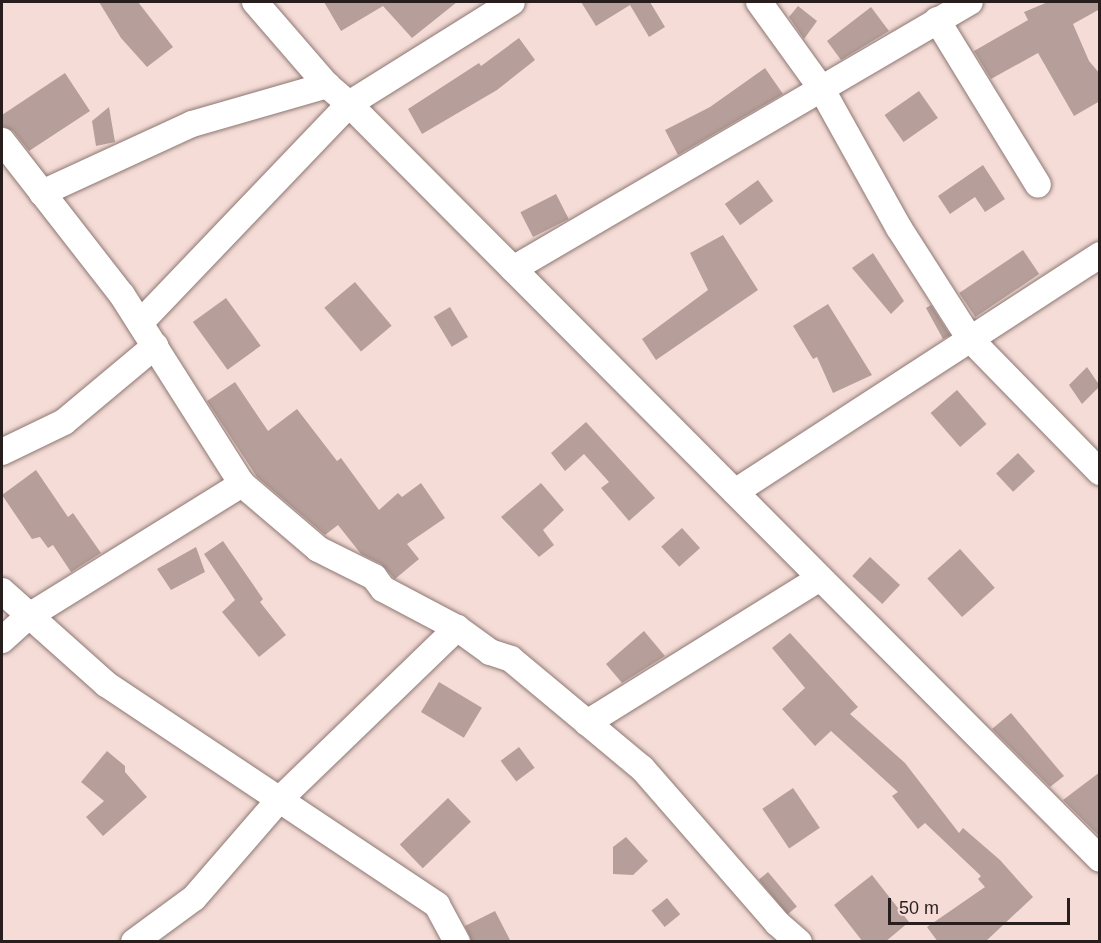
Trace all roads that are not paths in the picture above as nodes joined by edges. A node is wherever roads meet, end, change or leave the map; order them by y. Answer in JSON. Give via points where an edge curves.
{"nodes":[{"id":1,"x":255,"y":2,"type":"edge"},
{"id":2,"x":512,"y":2,"type":"edge"},
{"id":3,"x":759,"y":2,"type":"edge"},
{"id":4,"x":970,"y":2,"type":"edge"},
{"id":5,"x":938,"y":20,"type":"junction"},
{"id":6,"x":327,"y":85,"type":"junction"},
{"id":7,"x":821,"y":88,"type":"junction"},
{"id":8,"x":350,"y":104,"type":"junction"},
{"id":9,"x":2,"y":141,"type":"edge"},
{"id":10,"x":1038,"y":185,"type":"dead end"},
{"id":11,"x":42,"y":193,"type":"junction"},
{"id":12,"x":1100,"y":255,"type":"edge"},
{"id":13,"x":513,"y":269,"type":"junction"},
{"id":14,"x":140,"y":323,"type":"junction"},
{"id":15,"x":970,"y":339,"type":"junction"},
{"id":16,"x":155,"y":346,"type":"junction"},
{"id":17,"x":2,"y":452,"type":"edge"},
{"id":18,"x":1100,"y":472,"type":"edge"},
{"id":19,"x":242,"y":484,"type":"junction"},
{"id":20,"x":735,"y":492,"type":"junction"},
{"id":21,"x":820,"y":578,"type":"junction"},
{"id":22,"x":2,"y":591,"type":"edge"},
{"id":23,"x":29,"y":616,"type":"junction"},
{"id":24,"x":457,"y":628,"type":"junction"},
{"id":25,"x":2,"y":640,"type":"edge"},
{"id":26,"x":588,"y":723,"type":"junction"},
{"id":27,"x":279,"y":800,"type":"junction"},
{"id":28,"x":1100,"y":859,"type":"edge"},
{"id":29,"x":134,"y":942,"type":"edge"},
{"id":30,"x":457,"y":942,"type":"edge"},
{"id":31,"x":799,"y":942,"type":"edge"}],
"edges":[{"from":1,"to":6,"type":"street"},
{"from":2,"to":8,"type":"street"},
{"from":3,"to":7,"type":"street"},
{"from":4,"to":5,"type":"street"},
{"from":5,"to":7,"type":"street"},
{"from":5,"to":10,"type":"street"},
{"from":6,"to":8,"type":"street"},
{"from":6,"to":11,"type":"street","via":[[192,124]]},
{"from":7,"to":13,"type":"street"},
{"from":7,"to":15,"type":"street","via":[[899,228]]},
{"from":8,"to":13,"type":"street"},
{"from":8,"to":14,"type":"street"},
{"from":9,"to":11,"type":"street"},
{"from":11,"to":14,"type":"street"},
{"from":12,"to":15,"type":"street"},
{"from":13,"to":20,"type":"street"},
{"from":14,"to":16,"type":"street"},
{"from":15,"to":18,"type":"street"},
{"from":15,"to":20,"type":"street"},
{"from":16,"to":17,"type":"street","via":[[64,422]]},
{"from":16,"to":19,"type":"street"},
{"from":19,"to":23,"type":"street"},
{"from":19,"to":24,"type":"street","via":[[318,549]]},
{"from":20,"to":21,"type":"street"},
{"from":21,"to":26,"type":"street"},
{"from":21,"to":28,"type":"street"},
{"from":22,"to":23,"type":"street"},
{"from":23,"to":25,"type":"street"},
{"from":23,"to":27,"type":"street","via":[[106,684]]},
{"from":24,"to":26,"type":"street","via":[[490,652],[511,659]]},
{"from":24,"to":27,"type":"street"},
{"from":26,"to":31,"type":"street","via":[[642,768],[777,923]]},
{"from":27,"to":29,"type":"street","via":[[194,898]]},
{"from":27,"to":30,"type":"street","via":[[437,905]]}]}
